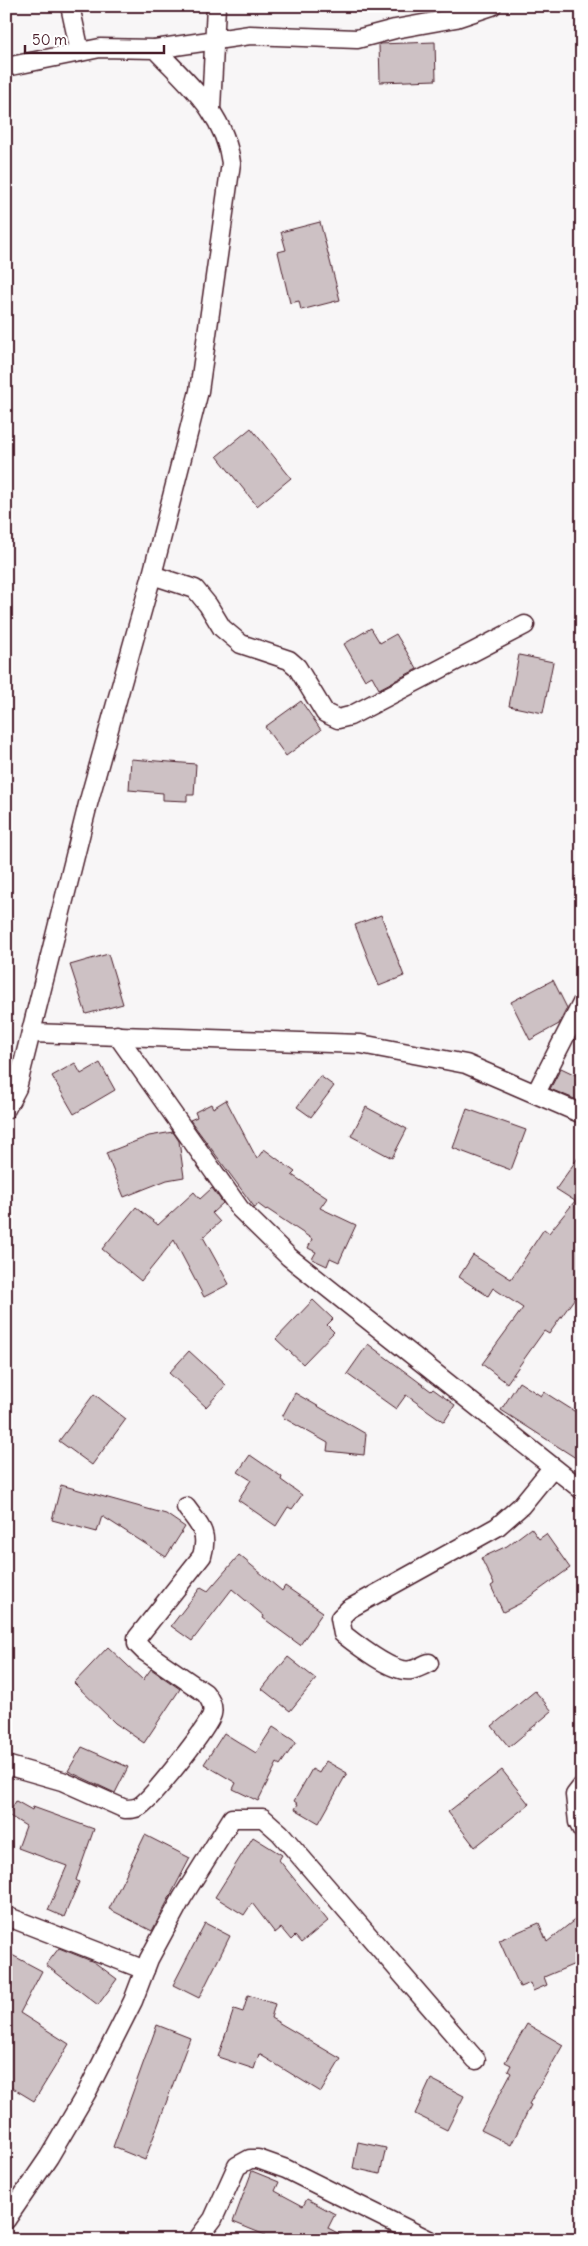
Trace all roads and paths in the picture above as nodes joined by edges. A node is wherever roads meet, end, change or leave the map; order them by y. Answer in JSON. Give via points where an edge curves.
{"nodes":[{"id":1,"x":70,"y":6,"type":"edge"},
{"id":2,"x":216,"y":6,"type":"edge"},
{"id":3,"x":492,"y":6,"type":"edge"},
{"id":4,"x":214,"y":41,"type":"junction"},
{"id":5,"x":155,"y":49,"type":"junction"},
{"id":6,"x":80,"y":52,"type":"junction"},
{"id":7,"x":6,"y":68,"type":"edge"},
{"id":8,"x":211,"y":108,"type":"junction"},
{"id":9,"x":152,"y":575,"type":"junction"},
{"id":10,"x":525,"y":625,"type":"dead end"},
{"id":11,"x":582,"y":1004,"type":"edge"},
{"id":12,"x":31,"y":1033,"type":"junction"},
{"id":13,"x":117,"y":1035,"type":"junction"},
{"id":14,"x":536,"y":1093,"type":"junction"},
{"id":15,"x":6,"y":1108,"type":"edge"},
{"id":16,"x":582,"y":1114,"type":"edge"},
{"id":17,"x":552,"y":1468,"type":"junction"},
{"id":18,"x":582,"y":1490,"type":"edge"},
{"id":19,"x":186,"y":1507,"type":"dead end"},
{"id":20,"x":429,"y":1663,"type":"dead end"},
{"id":21,"x":6,"y":1765,"type":"edge"},
{"id":22,"x":582,"y":1786,"type":"edge"},
{"id":23,"x":582,"y":1830,"type":"edge"},
{"id":24,"x":6,"y":1916,"type":"edge"},
{"id":25,"x":145,"y":1970,"type":"junction"},
{"id":26,"x":476,"y":2060,"type":"dead end"},
{"id":27,"x":6,"y":2220,"type":"edge"},
{"id":28,"x":197,"y":2240,"type":"edge"},
{"id":29,"x":429,"y":2240,"type":"edge"}],
"edges":[{"from":1,"to":6,"type":"street"},
{"from":2,"to":4,"type":"street"},
{"from":3,"to":4,"type":"street","via":[[456,18],[357,39],[250,35]]},
{"from":4,"to":5,"type":"street"},
{"from":4,"to":8,"type":"street"},
{"from":5,"to":6,"type":"street","via":[[100,48]]},
{"from":5,"to":8,"type":"street"},
{"from":6,"to":7,"type":"street"},
{"from":8,"to":9,"type":"street","via":[[229,146],[232,162],[199,391]]},
{"from":9,"to":10,"type":"street","via":[[195,590],[222,628],[241,644],[289,660],[297,667],[325,713],[338,719],[350,716]]},
{"from":9,"to":12,"type":"street","via":[[88,804]]},
{"from":11,"to":14,"type":"street"},
{"from":12,"to":13,"type":"street"},
{"from":12,"to":15,"type":"street","via":[[17,1088]]},
{"from":13,"to":14,"type":"street","via":[[361,1044],[466,1064]]},
{"from":13,"to":17,"type":"street","via":[[240,1210],[289,1257]]},
{"from":14,"to":16,"type":"street"},
{"from":17,"to":18,"type":"street"},
{"from":17,"to":20,"type":"street","via":[[521,1506],[497,1527],[349,1609],[340,1618],[343,1634],[366,1652],[396,1668],[410,1671]]},
{"from":19,"to":21,"type":"street","via":[[204,1532],[206,1543],[202,1556],[137,1638],[137,1644],[212,1701],[212,1714],[204,1729],[151,1795],[134,1809],[125,1809],[62,1781]]},
{"from":22,"to":23,"type":"street","via":[[575,1795]]},
{"from":24,"to":25,"type":"street"},
{"from":25,"to":26,"type":"street","via":[[182,1898],[232,1818],[264,1818]]},
{"from":25,"to":27,"type":"street","via":[[87,2092],[49,2157]]},
{"from":28,"to":29,"type":"street","via":[[213,2219],[238,2166],[250,2159],[286,2169]]}]}
